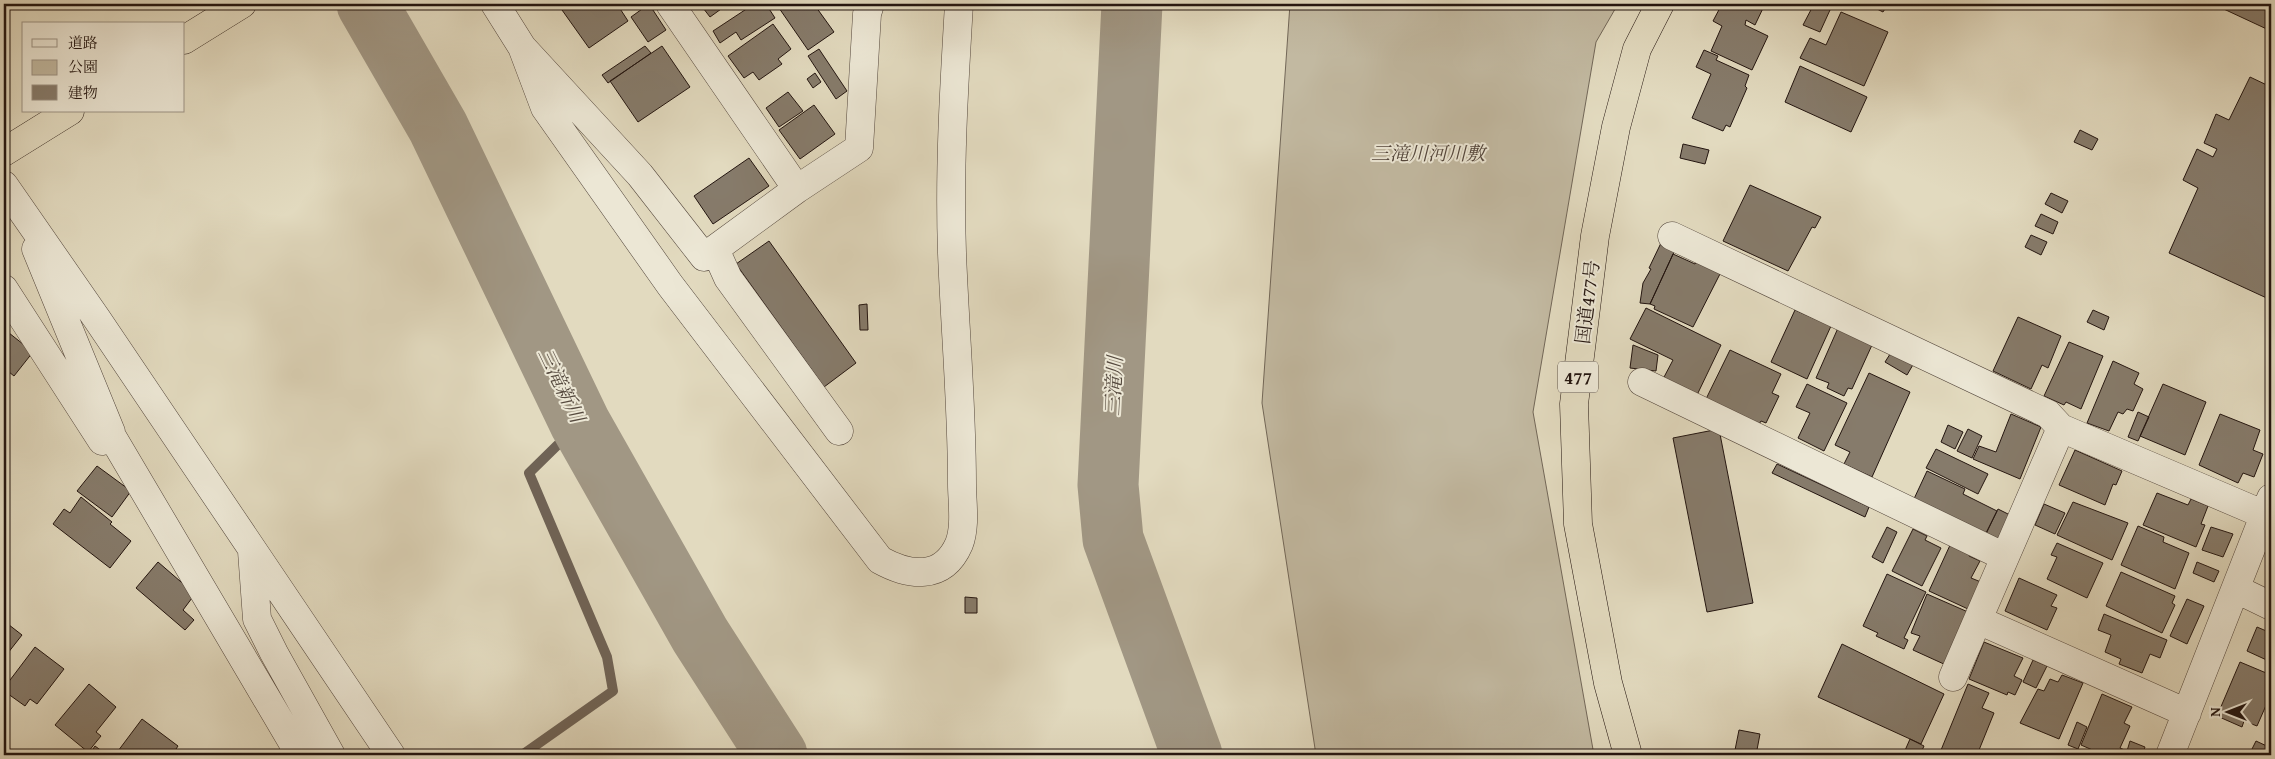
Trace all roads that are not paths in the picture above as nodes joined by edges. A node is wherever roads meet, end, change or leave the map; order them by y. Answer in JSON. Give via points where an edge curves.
{"nodes":[{"id":1,"x":242,"y":4,"type":"edge"},
{"id":2,"x":495,"y":4,"type":"edge"},
{"id":3,"x":670,"y":4,"type":"edge"},
{"id":4,"x":959,"y":4,"type":"edge"},
{"id":5,"x":1660,"y":4,"type":"edge"},
{"id":6,"x":865,"y":7,"type":"edge"},
{"id":7,"x":185,"y":39,"type":"edge"},
{"id":8,"x":522,"y":47,"type":"junction"},
{"id":9,"x":68,"y":112,"type":"edge"},
{"id":10,"x":13,"y":146,"type":"edge"},
{"id":11,"x":4,"y":185,"type":"edge"},
{"id":12,"x":798,"y":189,"type":"junction"},
{"id":13,"x":30,"y":222,"type":"junction"},
{"id":14,"x":1672,"y":236,"type":"dead end"},
{"id":15,"x":715,"y":250,"type":"junction"},
{"id":16,"x":4,"y":289,"type":"edge"},
{"id":17,"x":1642,"y":382,"type":"dead end"},
{"id":18,"x":2061,"y":428,"type":"junction"},
{"id":19,"x":839,"y":431,"type":"dead end"},
{"id":20,"x":113,"y":438,"type":"junction"},
{"id":21,"x":2268,"y":506,"type":"edge"},
{"id":22,"x":251,"y":550,"type":"junction"},
{"id":23,"x":2005,"y":556,"type":"junction"},
{"id":24,"x":2236,"y":589,"type":"junction"},
{"id":25,"x":2271,"y":606,"type":"edge"},
{"id":26,"x":1978,"y":620,"type":"junction"},
{"id":27,"x":1953,"y":677,"type":"dead end"},
{"id":28,"x":2187,"y":713,"type":"junction"},
{"id":29,"x":300,"y":755,"type":"edge"},
{"id":30,"x":331,"y":755,"type":"edge"},
{"id":31,"x":391,"y":755,"type":"edge"},
{"id":32,"x":1628,"y":755,"type":"edge"},
{"id":33,"x":2170,"y":755,"type":"edge"}],
"edges":[{"from":1,"to":7,"type":"highway"},
{"from":2,"to":8,"type":"street"},
{"from":3,"to":12,"type":"street"},
{"from":4,"to":8,"type":"street","via":[[951,179],[962,527],[960,542],[953,554],[943,565],[929,572],[897,570],[880,560],[670,285],[545,108]]},
{"from":5,"to":32,"type":"highway","name":"国道477号","number":"477","via":[[1637,49],[1616,127],[1595,236],[1574,404],[1578,524],[1608,682]]},
{"from":6,"to":12,"type":"street","via":[[859,148]]},
{"from":8,"to":15,"type":"street","via":[[640,175],[704,257]]},
{"from":9,"to":10,"type":"highway"},
{"from":11,"to":13,"type":"street"},
{"from":12,"to":15,"type":"street"},
{"from":13,"to":20,"type":"street","via":[[34,246]]},
{"from":13,"to":22,"type":"street"},
{"from":14,"to":18,"type":"street","via":[[2048,414]]},
{"from":15,"to":19,"type":"street","via":[[728,278]]},
{"from":16,"to":20,"type":"street","via":[[102,441]]},
{"from":17,"to":23,"type":"street"},
{"from":18,"to":21,"type":"street"},
{"from":18,"to":23,"type":"street"},
{"from":20,"to":29,"type":"street"},
{"from":21,"to":24,"type":"street"},
{"from":22,"to":30,"type":"street","via":[[257,619]]},
{"from":22,"to":31,"type":"street"},
{"from":23,"to":26,"type":"street"},
{"from":24,"to":25,"type":"street"},
{"from":24,"to":28,"type":"street"},
{"from":26,"to":27,"type":"street"},
{"from":26,"to":28,"type":"street"},
{"from":28,"to":33,"type":"street"}]}
